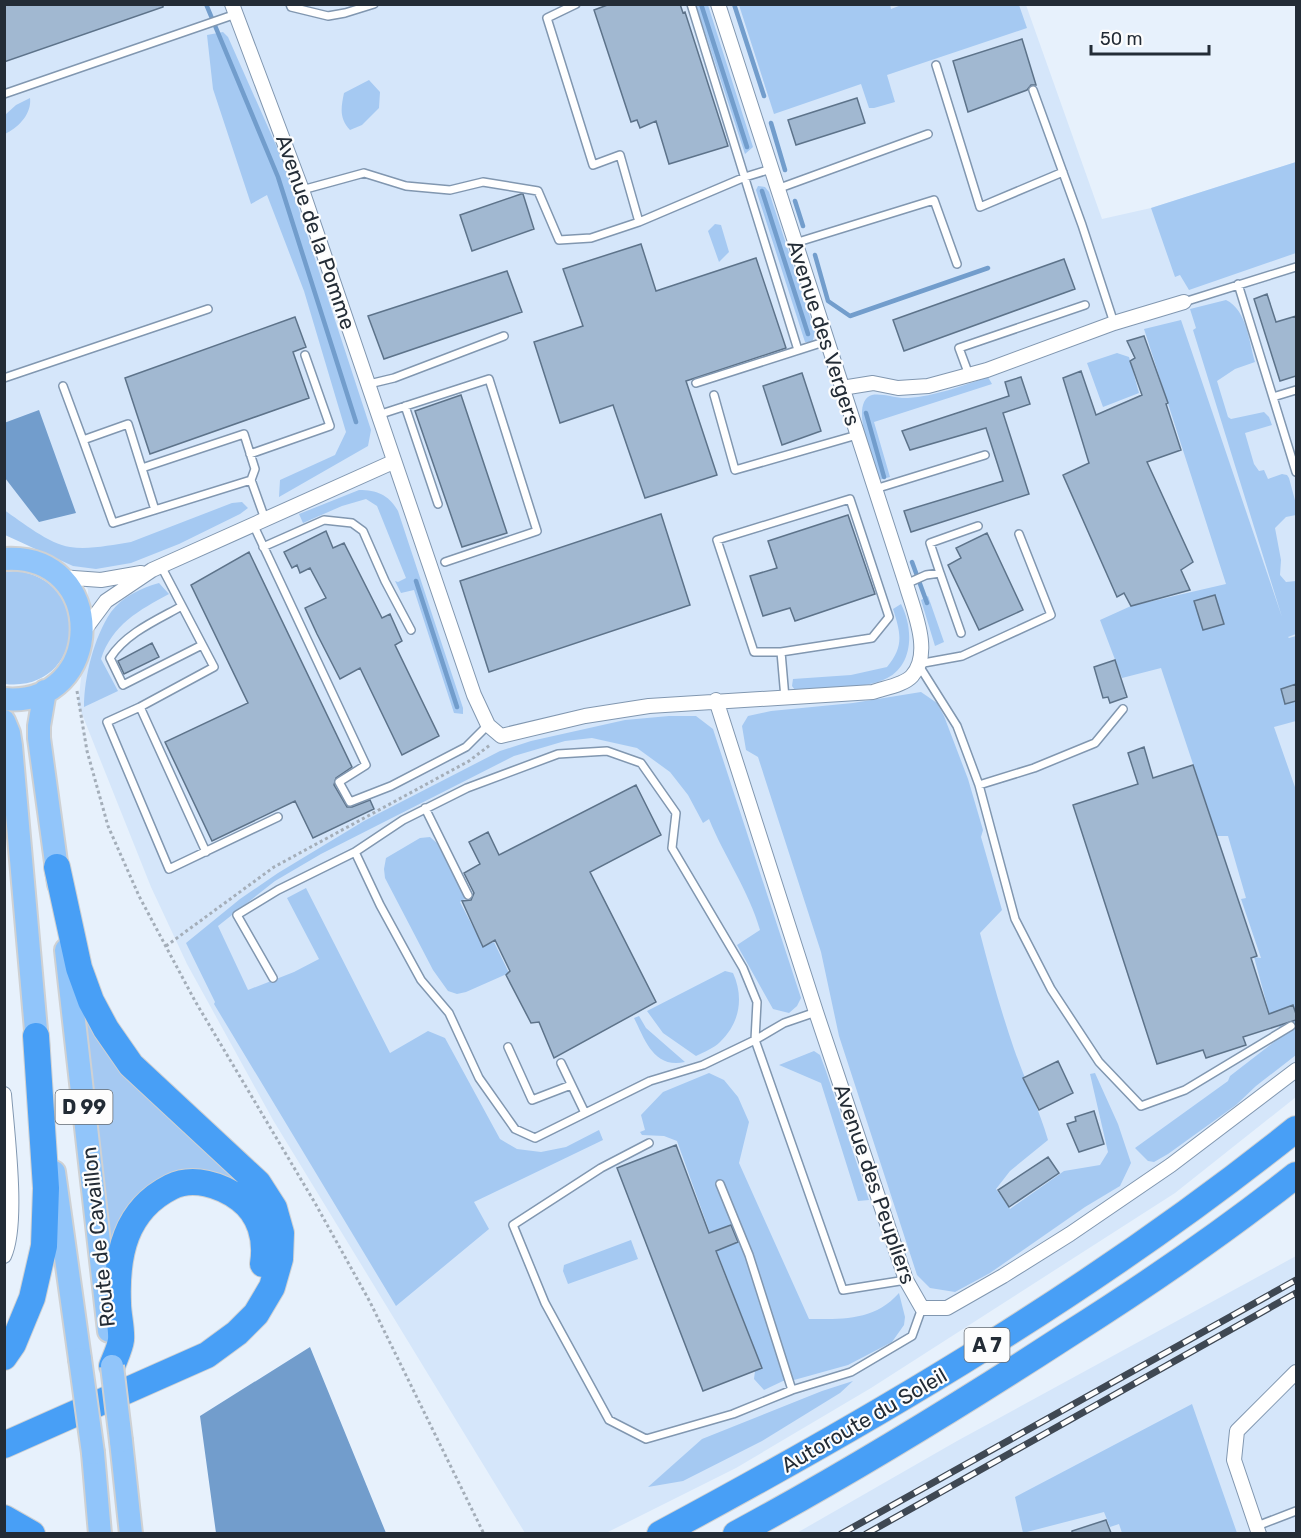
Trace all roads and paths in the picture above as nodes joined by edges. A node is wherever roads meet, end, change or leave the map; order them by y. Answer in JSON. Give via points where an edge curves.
{"nodes":[{"id":1,"x":290,"y":4,"type":"edge"},
{"id":2,"x":374,"y":4,"type":"edge"},
{"id":3,"x":576,"y":4,"type":"edge"},
{"id":4,"x":691,"y":4,"type":"edge"},
{"id":5,"x":718,"y":4,"type":"edge"},
{"id":6,"x":234,"y":9,"type":"edge"},
{"id":7,"x":936,"y":65,"type":"dead end"},
{"id":8,"x":1033,"y":90,"type":"dead end"},
{"id":9,"x":4,"y":94,"type":"edge"},
{"id":10,"x":928,"y":134,"type":"dead end"},
{"id":11,"x":771,"y":169,"type":"junction"},
{"id":12,"x":1063,"y":172,"type":"junction"},
{"id":13,"x":745,"y":177,"type":"junction"},
{"id":14,"x":777,"y":189,"type":"junction"},
{"id":15,"x":302,"y":190,"type":"junction"},
{"id":16,"x":639,"y":222,"type":"junction"},
{"id":17,"x":795,"y":243,"type":"junction"},
{"id":18,"x":957,"y":264,"type":"dead end"},
{"id":19,"x":1296,"y":267,"type":"edge"},
{"id":20,"x":1238,"y":284,"type":"junction"},
{"id":21,"x":1184,"y":302,"type":"joint"},
{"id":22,"x":1085,"y":305,"type":"dead end"},
{"id":23,"x":208,"y":309,"type":"dead end"},
{"id":24,"x":1114,"y":323,"type":"junction"},
{"id":25,"x":504,"y":336,"type":"dead end"},
{"id":26,"x":827,"y":341,"type":"junction"},
{"id":27,"x":798,"y":350,"type":"junction"},
{"id":28,"x":305,"y":355,"type":"dead end"},
{"id":29,"x":969,"y":375,"type":"junction"},
{"id":30,"x":4,"y":378,"type":"edge"},
{"id":31,"x":696,"y":383,"type":"dead end"},
{"id":32,"x":369,"y":384,"type":"junction"},
{"id":33,"x":63,"y":386,"type":"dead end"},
{"id":34,"x":842,"y":388,"type":"junction"},
{"id":35,"x":1296,"y":390,"type":"edge"},
{"id":36,"x":714,"y":395,"type":"dead end"},
{"id":37,"x":1273,"y":397,"type":"junction"},
{"id":38,"x":405,"y":406,"type":"junction"},
{"id":39,"x":378,"y":415,"type":"junction"},
{"id":40,"x":857,"y":435,"type":"junction"},
{"id":41,"x":83,"y":440,"type":"junction"},
{"id":42,"x":250,"y":454,"type":"junction"},
{"id":43,"x":985,"y":455,"type":"dead end"},
{"id":44,"x":393,"y":462,"type":"junction"},
{"id":45,"x":142,"y":468,"type":"junction"},
{"id":46,"x":1296,"y":472,"type":"edge"},
{"id":47,"x":251,"y":480,"type":"junction"},
{"id":48,"x":875,"y":489,"type":"junction"},
{"id":49,"x":438,"y":504,"type":"dead end"},
{"id":50,"x":155,"y":510,"type":"junction"},
{"id":51,"x":259,"y":522,"type":"junction"},
{"id":52,"x":978,"y":526,"type":"dead end"},
{"id":53,"x":1019,"y":534,"type":"dead end"},
{"id":54,"x":263,"y":547,"type":"junction"},
{"id":55,"x":7,"y":556,"type":"edge"},
{"id":56,"x":445,"y":562,"type":"dead end"},
{"id":57,"x":156,"y":568,"type":"junction"},
{"id":58,"x":940,"y":573,"type":"junction"},
{"id":59,"x":60,"y":577,"type":"junction"},
{"id":60,"x":906,"y":584,"type":"junction"},
{"id":61,"x":182,"y":606,"type":"junction"},
{"id":62,"x":411,"y":630,"type":"dead end"},
{"id":63,"x":83,"y":632,"type":"junction"},
{"id":64,"x":961,"y":633,"type":"dead end"},
{"id":65,"x":202,"y":645,"type":"junction"},
{"id":66,"x":781,"y":652,"type":"junction"},
{"id":67,"x":918,"y":664,"type":"junction"},
{"id":68,"x":45,"y":691,"type":"junction"},
{"id":69,"x":78,"y":693,"type":"dead end"},
{"id":70,"x":785,"y":698,"type":"junction"},
{"id":71,"x":4,"y":699,"type":"edge"},
{"id":72,"x":716,"y":700,"type":"junction"},
{"id":73,"x":140,"y":707,"type":"junction"},
{"id":74,"x":1123,"y":709,"type":"dead end"},
{"id":75,"x":4,"y":721,"type":"edge"},
{"id":76,"x":488,"y":725,"type":"junction"},
{"id":77,"x":501,"y":736,"type":"junction"},
{"id":78,"x":980,"y":786,"type":"junction"},
{"id":79,"x":425,"y":808,"type":"junction"},
{"id":80,"x":278,"y":817,"type":"dead end"},
{"id":81,"x":206,"y":852,"type":"junction"},
{"id":82,"x":355,"y":852,"type":"junction"},
{"id":83,"x":57,"y":867,"type":"junction"},
{"id":84,"x":468,"y":895,"type":"dead end"},
{"id":85,"x":166,"y":946,"type":"junction"},
{"id":86,"x":273,"y":978,"type":"dead end"},
{"id":87,"x":816,"y":1012,"type":"junction"},
{"id":88,"x":1290,"y":1026,"type":"dead end"},
{"id":89,"x":36,"y":1036,"type":"junction"},
{"id":90,"x":754,"y":1040,"type":"junction"},
{"id":91,"x":508,"y":1047,"type":"dead end"},
{"id":92,"x":561,"y":1063,"type":"dead end"},
{"id":93,"x":1296,"y":1070,"type":"edge"},
{"id":94,"x":571,"y":1085,"type":"junction"},
{"id":95,"x":4,"y":1094,"type":"edge"},
{"id":96,"x":585,"y":1113,"type":"junction"},
{"id":97,"x":1296,"y":1129,"type":"edge"},
{"id":98,"x":649,"y":1143,"type":"dead end"},
{"id":99,"x":1296,"y":1175,"type":"edge"},
{"id":100,"x":720,"y":1184,"type":"dead end"},
{"id":101,"x":4,"y":1256,"type":"edge"},
{"id":102,"x":906,"y":1280,"type":"junction"},
{"id":103,"x":922,"y":1308,"type":"junction"},
{"id":104,"x":114,"y":1351,"type":"junction"},
{"id":105,"x":4,"y":1357,"type":"edge"},
{"id":106,"x":1296,"y":1372,"type":"edge"},
{"id":107,"x":792,"y":1390,"type":"junction"},
{"id":108,"x":4,"y":1430,"type":"edge"},
{"id":109,"x":4,"y":1445,"type":"edge"},
{"id":110,"x":1296,"y":1511,"type":"edge"},
{"id":111,"x":4,"y":1518,"type":"edge"},
{"id":112,"x":1258,"y":1530,"type":"edge"},
{"id":113,"x":32,"y":1533,"type":"edge"},
{"id":114,"x":100,"y":1533,"type":"edge"},
{"id":115,"x":131,"y":1533,"type":"edge"},
{"id":116,"x":484,"y":1533,"type":"edge"},
{"id":117,"x":660,"y":1533,"type":"edge"},
{"id":118,"x":736,"y":1533,"type":"edge"}],
"edges":[{"from":1,"to":2,"type":"lane","via":[[328,16]]},
{"from":3,"to":16,"type":"lane","via":[[547,18],[593,165],[620,156]]},
{"from":4,"to":13,"type":"lane"},
{"from":5,"to":11,"type":"street","name":"Avenue des Vergers"},
{"from":6,"to":9,"type":"lane"},
{"from":6,"to":15,"type":"street","name":"Avenue de la Pomme"},
{"from":7,"to":12,"type":"lane","via":[[980,207]]},
{"from":8,"to":12,"type":"lane"},
{"from":10,"to":14,"type":"lane"},
{"from":11,"to":13,"type":"lane"},
{"from":11,"to":14,"type":"street","name":"Avenue des Vergers"},
{"from":12,"to":24,"type":"lane"},
{"from":13,"to":16,"type":"lane"},
{"from":13,"to":27,"type":"lane"},
{"from":14,"to":17,"type":"street","name":"Avenue des Vergers"},
{"from":15,"to":16,"type":"lane","via":[[364,173],[406,186],[450,190],[483,182],[538,191],[559,240],[591,238]]},
{"from":15,"to":32,"type":"street","name":"Avenue de la Pomme"},
{"from":17,"to":18,"type":"lane","via":[[934,200]]},
{"from":17,"to":26,"type":"street","name":"Avenue des Vergers"},
{"from":19,"to":20,"type":"lane"},
{"from":20,"to":21,"type":"lane"},
{"from":20,"to":37,"type":"lane"},
{"from":21,"to":24,"type":"street"},
{"from":22,"to":29,"type":"lane","via":[[959,348]]},
{"from":23,"to":30,"type":"lane"},
{"from":24,"to":29,"type":"street"},
{"from":25,"to":32,"type":"lane"},
{"from":26,"to":27,"type":"lane"},
{"from":26,"to":34,"type":"street","name":"Avenue des Vergers"},
{"from":27,"to":31,"type":"lane"},
{"from":28,"to":42,"type":"lane","via":[[330,426]]},
{"from":29,"to":34,"type":"street","via":[[928,386],[898,388],[873,383]]},
{"from":32,"to":39,"type":"street","name":"Avenue de la Pomme"},
{"from":33,"to":41,"type":"lane"},
{"from":34,"to":40,"type":"street","name":"Avenue des Vergers"},
{"from":35,"to":37,"type":"lane"},
{"from":36,"to":40,"type":"lane","via":[[735,470]]},
{"from":37,"to":46,"type":"lane"},
{"from":38,"to":39,"type":"lane"},
{"from":38,"to":49,"type":"lane"},
{"from":38,"to":56,"type":"lane","via":[[489,379],[537,531]]},
{"from":39,"to":44,"type":"street","name":"Avenue de la Pomme"},
{"from":40,"to":48,"type":"street","name":"Avenue des Vergers"},
{"from":41,"to":45,"type":"lane","via":[[128,424]]},
{"from":41,"to":50,"type":"lane","via":[[112,523]]},
{"from":42,"to":45,"type":"lane","via":[[244,434]]},
{"from":42,"to":47,"type":"lane","via":[[255,469]]},
{"from":43,"to":48,"type":"lane"},
{"from":44,"to":51,"type":"street"},
{"from":44,"to":76,"type":"street","name":"Avenue de la Pomme"},
{"from":45,"to":50,"type":"lane"},
{"from":47,"to":50,"type":"lane"},
{"from":47,"to":51,"type":"lane"},
{"from":48,"to":60,"type":"street","name":"Avenue des Vergers"},
{"from":51,"to":54,"type":"lane"},
{"from":51,"to":57,"type":"street"},
{"from":52,"to":58,"type":"lane","via":[[930,543]]},
{"from":53,"to":67,"type":"lane","via":[[1052,615],[962,656]]},
{"from":54,"to":62,"type":"lane","via":[[324,520],[352,524],[363,531]]},
{"from":54,"to":76,"type":"lane","via":[[366,765],[339,782],[350,802],[391,786],[466,747]]},
{"from":55,"to":59,"type":"main road","via":[[38,563]]},
{"from":57,"to":59,"type":"street","via":[[101,580]]},
{"from":57,"to":61,"type":"lane"},
{"from":57,"to":63,"type":"street","via":[[106,601]]},
{"from":58,"to":60,"type":"lane"},
{"from":58,"to":64,"type":"lane"},
{"from":59,"to":63,"type":"main road","via":[[80,608]]},
{"from":60,"to":67,"type":"street","name":"Avenue des Vergers","via":[[922,640]]},
{"from":61,"to":65,"type":"lane"},
{"from":61,"to":65,"type":"lane","via":[[130,636],[117,648],[110,658],[123,685]]},
{"from":63,"to":68,"type":"main road","via":[[70,669]]},
{"from":65,"to":73,"type":"lane","via":[[214,667]]},
{"from":66,"to":66,"type":"lane","via":[[872,638],[889,617],[850,499],[717,540],[754,652]]},
{"from":66,"to":70,"type":"lane"},
{"from":67,"to":70,"type":"street","via":[[912,676],[873,692]]},
{"from":67,"to":78,"type":"lane","via":[[957,726]]},
{"from":68,"to":71,"type":"main road"},
{"from":68,"to":83,"type":"main road","name":"Route de Cavaillon","number":"D 99","via":[[39,738]]},
{"from":69,"to":85,"type":"path","via":[[87,751],[108,825]]},
{"from":70,"to":72,"type":"street"},
{"from":72,"to":77,"type":"street","via":[[585,716]]},
{"from":72,"to":87,"type":"street","name":"Avenue des Peupliers"},
{"from":73,"to":81,"type":"lane"},
{"from":73,"to":81,"type":"lane","via":[[107,722],[169,868]]},
{"from":74,"to":78,"type":"lane","via":[[1095,743]]},
{"from":75,"to":89,"type":"main road","name":"Route de Cavaillon","number":"D 99","via":[[11,746]]},
{"from":76,"to":77,"type":"street"},
{"from":77,"to":85,"type":"path","via":[[469,761],[274,867]]},
{"from":78,"to":88,"type":"lane","via":[[1016,919],[1051,989],[1099,1062],[1141,1106],[1185,1090]]},
{"from":79,"to":82,"type":"lane"},
{"from":79,"to":84,"type":"lane"},
{"from":79,"to":90,"type":"lane","via":[[558,754],[607,751],[641,763],[676,813],[672,848],[743,968],[757,1002]]},
{"from":80,"to":81,"type":"lane"},
{"from":82,"to":86,"type":"lane","via":[[237,915]]},
{"from":82,"to":96,"type":"lane","via":[[422,980],[449,1013],[479,1078],[515,1129],[535,1137]]},
{"from":83,"to":104,"type":"main road","name":"Route de Cavaillon","number":"D 99"},
{"from":83,"to":109,"type":"highway","via":[[79,968],[106,1029],[131,1065],[258,1183],[274,1208],[281,1233],[280,1259],[272,1287],[256,1314],[207,1355]]},
{"from":85,"to":116,"type":"path","via":[[370,1302]]},
{"from":87,"to":90,"type":"lane","via":[[784,1023]]},
{"from":87,"to":102,"type":"street","name":"Avenue des Peupliers"},
{"from":89,"to":105,"type":"highway","via":[[46,1188],[44,1246],[32,1298]]},
{"from":89,"to":114,"type":"main road","name":"Route de Cavaillon","number":"D 99","bridge":true,"via":[[93,1453]]},
{"from":90,"to":96,"type":"lane","via":[[703,1065],[650,1081]]},
{"from":90,"to":102,"type":"lane","via":[[843,1290]]},
{"from":91,"to":94,"type":"lane","via":[[532,1100]]},
{"from":92,"to":94,"type":"lane"},
{"from":93,"to":103,"type":"street","name":"Avenue des Peupliers","via":[[1172,1165],[1060,1240],[947,1308]]},
{"from":94,"to":96,"type":"lane"},
{"from":95,"to":101,"type":"street","via":[[11,1211]]},
{"from":97,"to":117,"type":"highway","name":"Autoroute du Soleil","number":"A 7","via":[[1234,1178],[1090,1279],[945,1372],[790,1464]]},
{"from":98,"to":107,"type":"lane","via":[[601,1168],[513,1225],[545,1303],[609,1420],[646,1439],[733,1414]]},
{"from":99,"to":118,"type":"highway","name":"Autoroute du Soleil","number":"A 7","via":[[1119,1302],[967,1401]]},
{"from":100,"to":107,"type":"lane","via":[[749,1255]]},
{"from":102,"to":103,"type":"street","name":"Avenue des Peupliers"},
{"from":103,"to":107,"type":"lane","via":[[912,1336],[850,1372]]},
{"from":104,"to":108,"type":"highway","via":[[119,1261],[133,1220],[149,1200],[179,1183],[195,1182],[231,1193],[244,1203],[255,1215],[263,1234],[265,1253],[253,1290],[237,1314],[176,1356]]},
{"from":104,"to":115,"type":"main road","name":"Route de Cavaillon","number":"D 99","bridge":true},
{"from":106,"to":112,"type":"street","via":[[1237,1431],[1234,1460]]},
{"from":110,"to":112,"type":"lane"},
{"from":111,"to":113,"type":"highway"}]}
